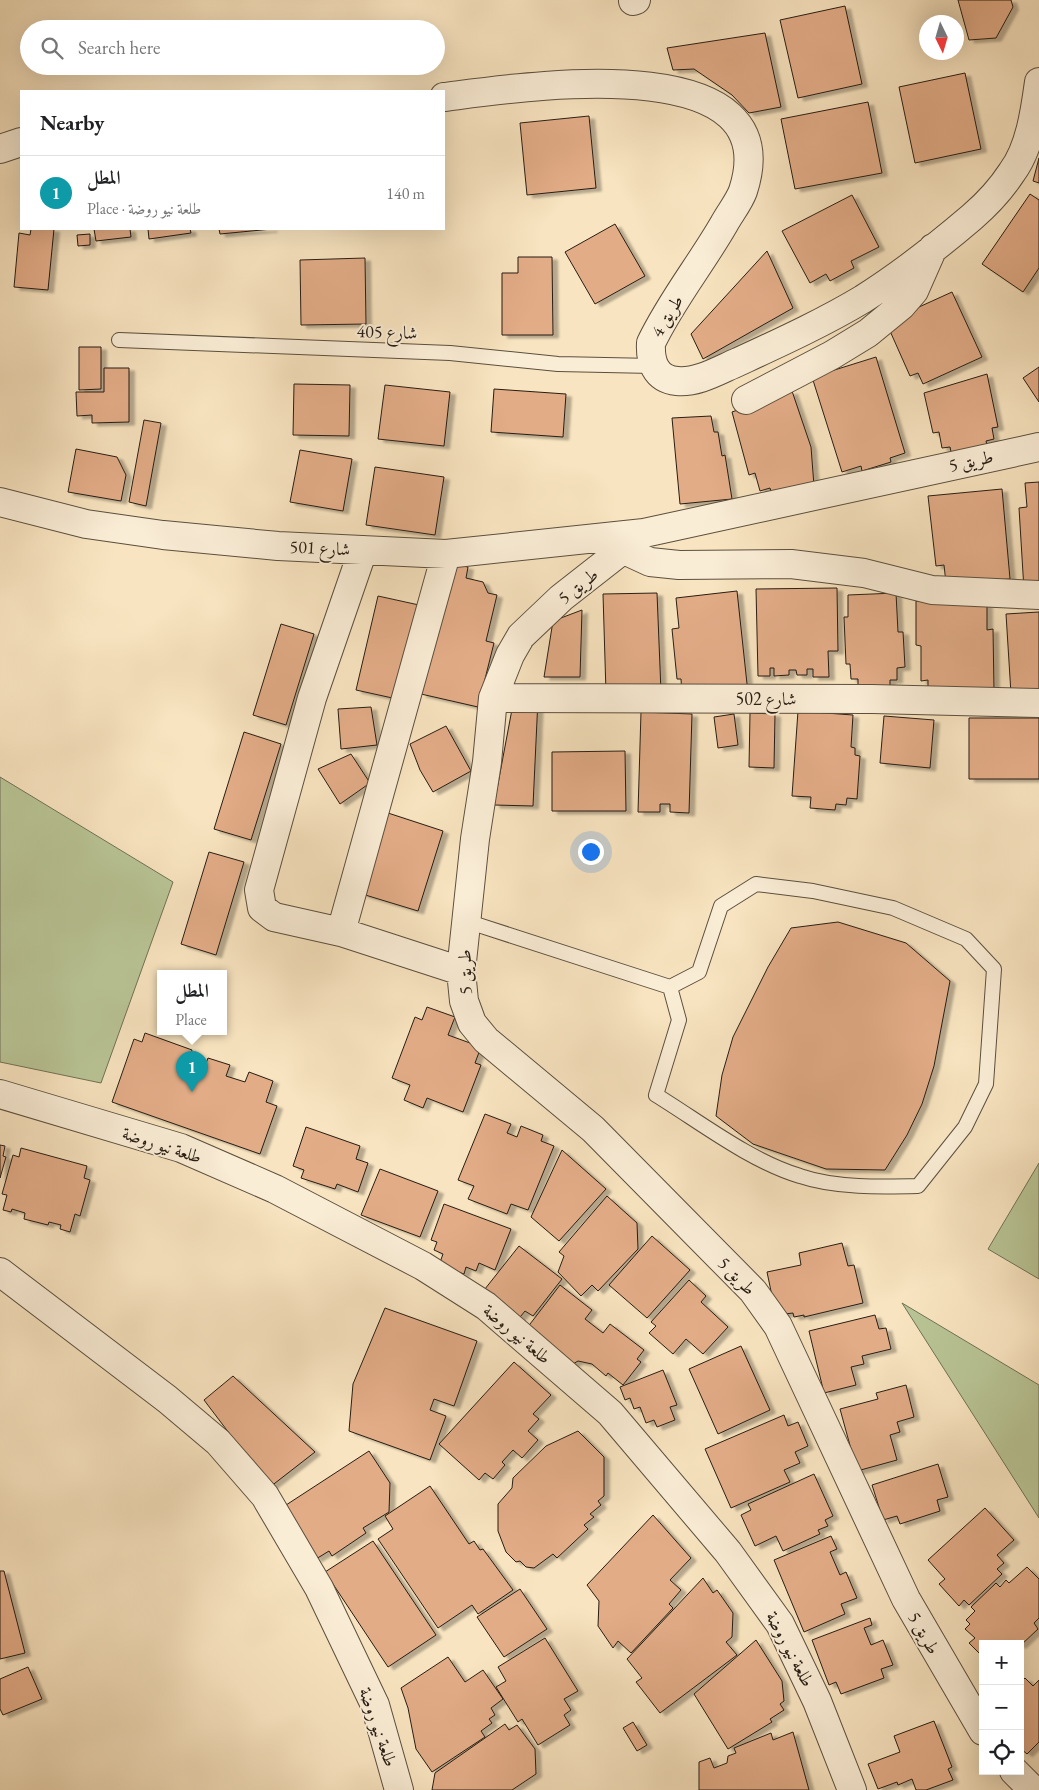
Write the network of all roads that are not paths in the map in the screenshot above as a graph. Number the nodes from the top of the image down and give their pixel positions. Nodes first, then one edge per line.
1 (1039, 82) edge
2 (445, 98) edge
3 (20, 142) edge
4 (0, 149) edge
5 (933, 248) junction
6 (119, 340) dead end
7 (653, 366) junction
8 (746, 400) dead end
9 (1039, 447) edge
10 (0, 502) edge
11 (634, 542) junction
12 (364, 550) junction
13 (446, 554) junction
14 (1039, 595) edge
15 (493, 698) junction
16 (1039, 703) edge
17 (466, 921) junction
18 (341, 932) junction
19 (461, 971) junction
20 (670, 987) junction
21 (0, 1094) edge
22 (0, 1272) edge
23 (982, 1730) edge
24 (1018, 1775) edge
25 (399, 1790) edge
26 (852, 1790) edge
27 (1033, 1790) edge

1 - 5 street
2 - 7 street, طريق 4
3 - 4 street
5 - 7 street
5 - 8 street
6 - 7 lane, شارع 405
9 - 11 street, طريق 5
10 - 12 street, شارع 501
11 - 13 street, شارع 501
11 - 14 street
11 - 15 street, طريق 5
12 - 13 street, شارع 501
12 - 18 street
13 - 18 street
15 - 16 street, شارع 502
15 - 17 street, طريق 5
17 - 19 street, طريق 5
17 - 20 lane
18 - 19 street
19 - 23 street, طريق 5
20 - 20 lane
21 - 26 street, طلعة نيو روضة
22 - 25 street, طلعة نيو روضة
24 - 27 street

